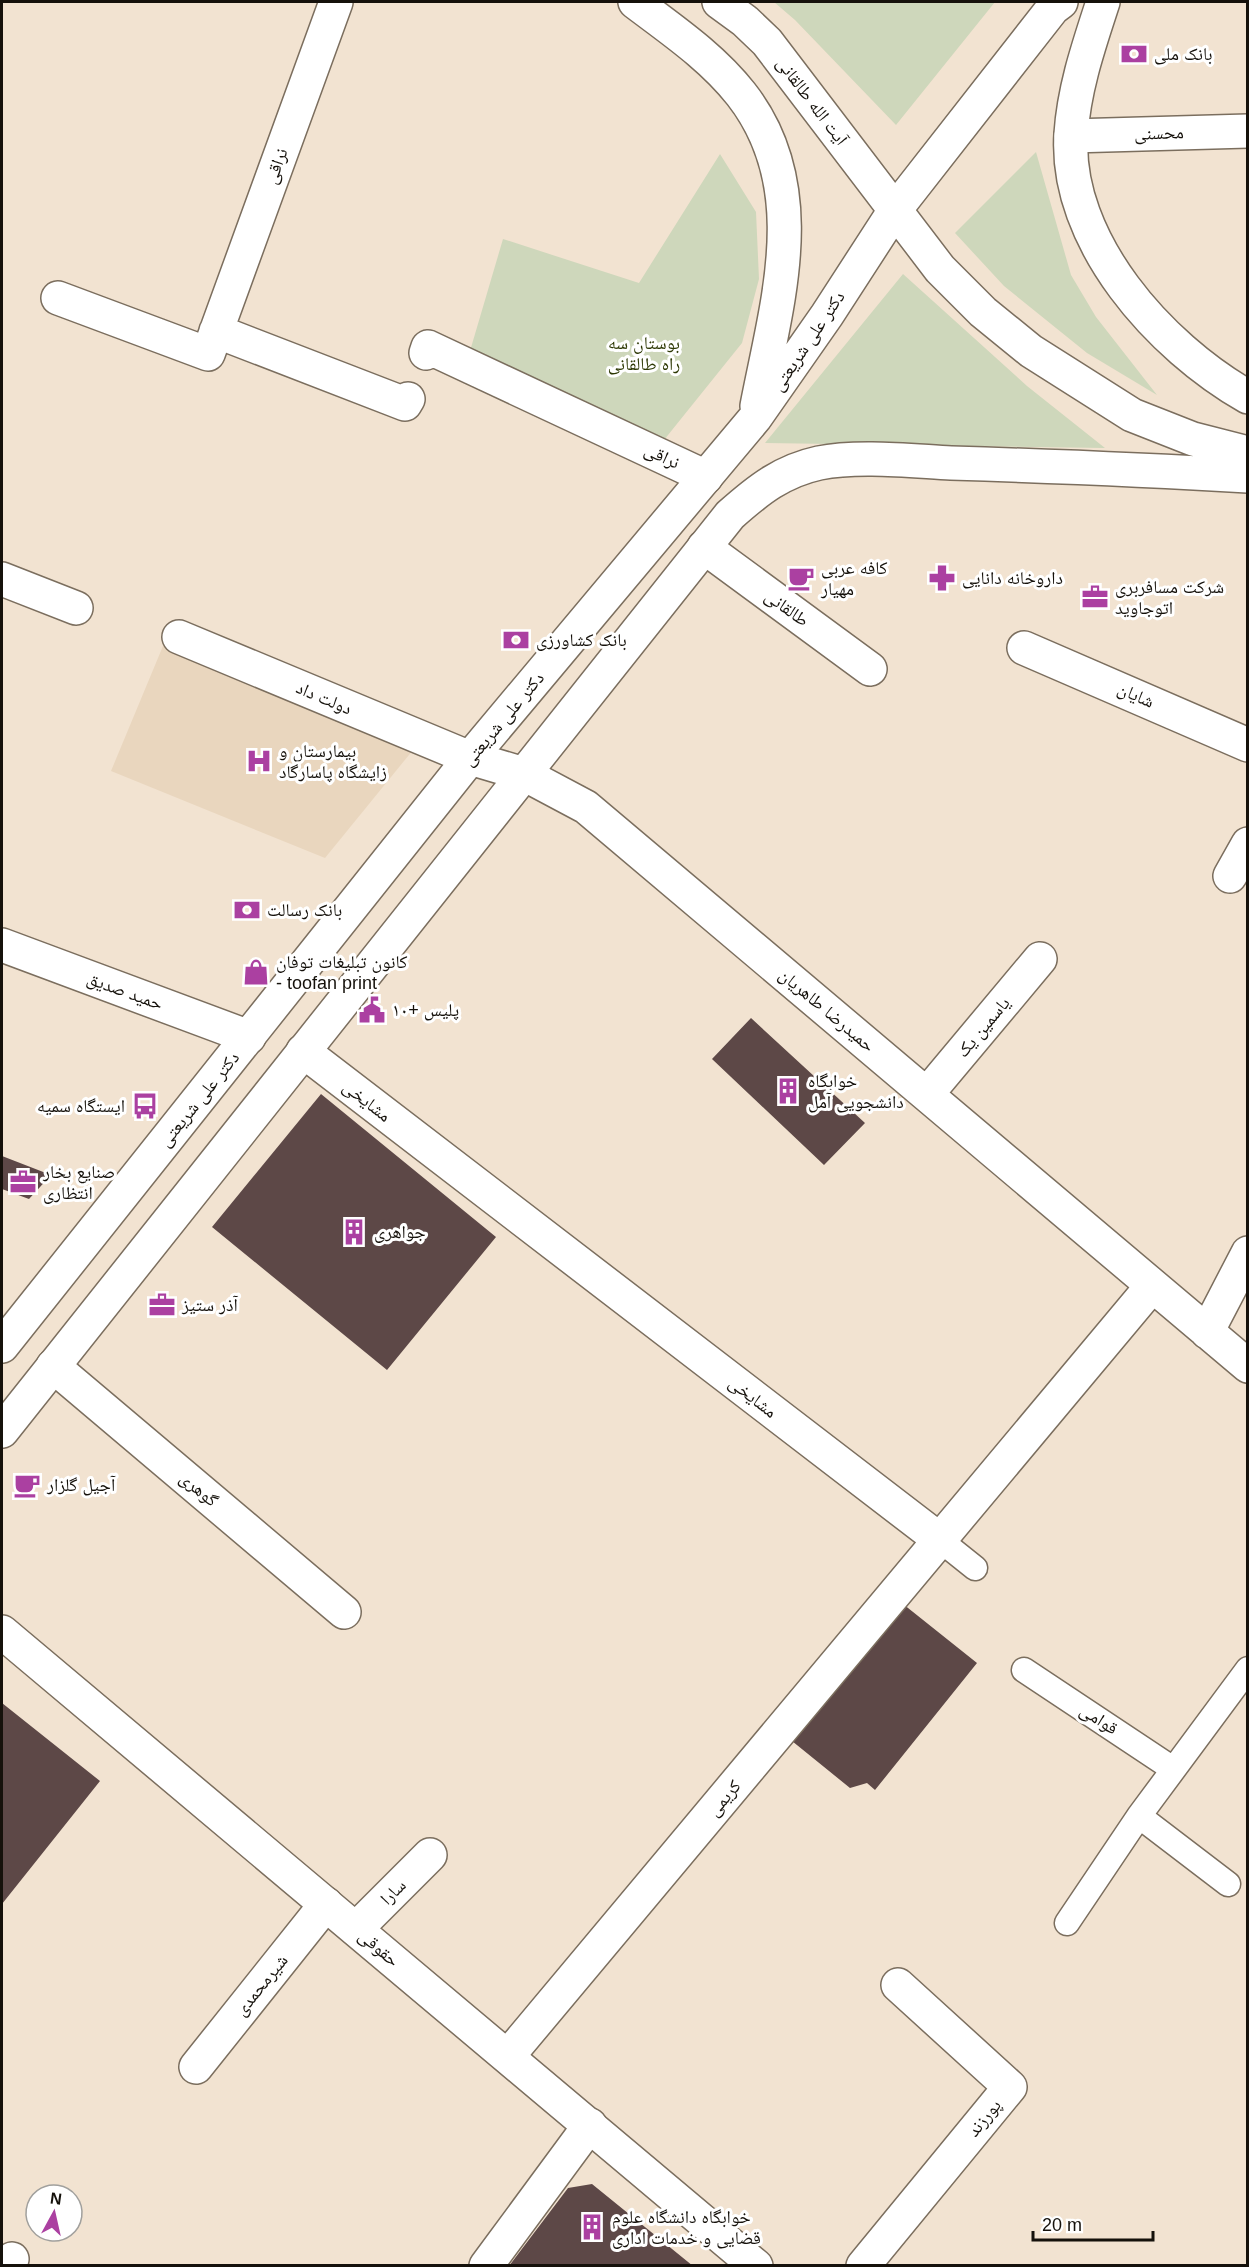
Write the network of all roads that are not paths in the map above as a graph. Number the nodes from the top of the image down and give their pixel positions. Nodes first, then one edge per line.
1 (336, 2) edge
2 (635, 2) edge
3 (719, 2) edge
4 (1061, 2) edge
5 (1102, 2) edge
6 (1248, 131) edge
7 (1071, 136) junction
8 (895, 210) junction
9 (58, 298) dead end
10 (216, 331) junction
11 (426, 352) dead end
12 (1248, 397) edge
13 (408, 399) dead end
14 (755, 418) junction
15 (1248, 453) edge
16 (1248, 476) edge
17 (706, 477) junction
18 (704, 547) junction
19 (2, 579) edge
20 (76, 608) dead end
21 (179, 637) dead end
22 (1024, 648) dead end
23 (870, 669) dead end
24 (1248, 745) edge
25 (470, 758) junction
26 (524, 774) junction
27 (1248, 844) edge
28 (1230, 876) dead end
29 (2, 945) edge
30 (1040, 959) dead end
31 (249, 1037) junction
32 (303, 1051) junction
33 (927, 1094) junction
34 (1248, 1253) edge
35 (1152, 1286) junction
36 (1207, 1332) junction
37 (2, 1346) edge
38 (53, 1366) junction
39 (1248, 1366) edge
40 (2, 1431) edge
41 (940, 1540) junction
42 (975, 1568) dead end
43 (344, 1612) dead end
44 (2, 1632) edge
45 (1024, 1670) dead end
46 (1248, 1670) edge
47 (1173, 1768) junction
48 (1139, 1816) junction
49 (430, 1855) dead end
50 (1228, 1884) dead end
51 (326, 1904) junction
52 (1067, 1923) dead end
53 (356, 1929) junction
54 (897, 1985) dead end
55 (508, 2056) junction
56 (196, 2067) dead end
57 (590, 2125) junction
58 (486, 2265) edge
59 (756, 2265) edge
60 (863, 2265) edge

1 - 10 street, نراقی
2 - 14 street
3 - 8 street, آیت الله طالقانی
4 - 8 street, دکتر علی شریعتی
5 - 7 street
6 - 7 street, محسنی
7 - 12 street
8 - 14 street, دکتر علی شریعتی
8 - 15 street, آیت الله طالقانی
9 - 10 street, نراقی
10 - 13 street
11 - 17 street, نراقی
14 - 17 street, دکتر علی شریعتی
16 - 18 street
17 - 25 street, دکتر علی شریعتی
18 - 23 street, طالقانی
18 - 26 street
19 - 20 street
21 - 25 street, دولت داد
22 - 24 street, شایان
25 - 26 street, حمیدرضا طاهریان
25 - 31 street, دکتر علی شریعتی
26 - 32 street
26 - 33 street, حمیدرضا طاهریان
27 - 28 street
29 - 31 street, حمید صدیق
30 - 33 street, یاسمین یک
31 - 37 street, دکتر علی شریعتی
32 - 38 street
32 - 41 street, مشایخی
33 - 35 street, حمیدرضا طاهریان
34 - 36 street
35 - 36 street, حمیدرضا طاهریان
35 - 41 street
36 - 39 street, حمیدرضا طاهریان
38 - 40 street
38 - 43 street, گوهری
41 - 42 lane
41 - 55 street, کریمی
44 - 51 street, حقوقی
45 - 47 lane, قوامی
46 - 47 lane
47 - 48 lane
48 - 50 lane
48 - 52 lane
49 - 53 street, سارا
51 - 53 street, حقوقی
51 - 56 street, شیرمحمدی
53 - 55 street, حقوقی
54 - 60 street, پورزند
55 - 57 street, حقوقی
57 - 58 street
57 - 59 street, حقوقی

